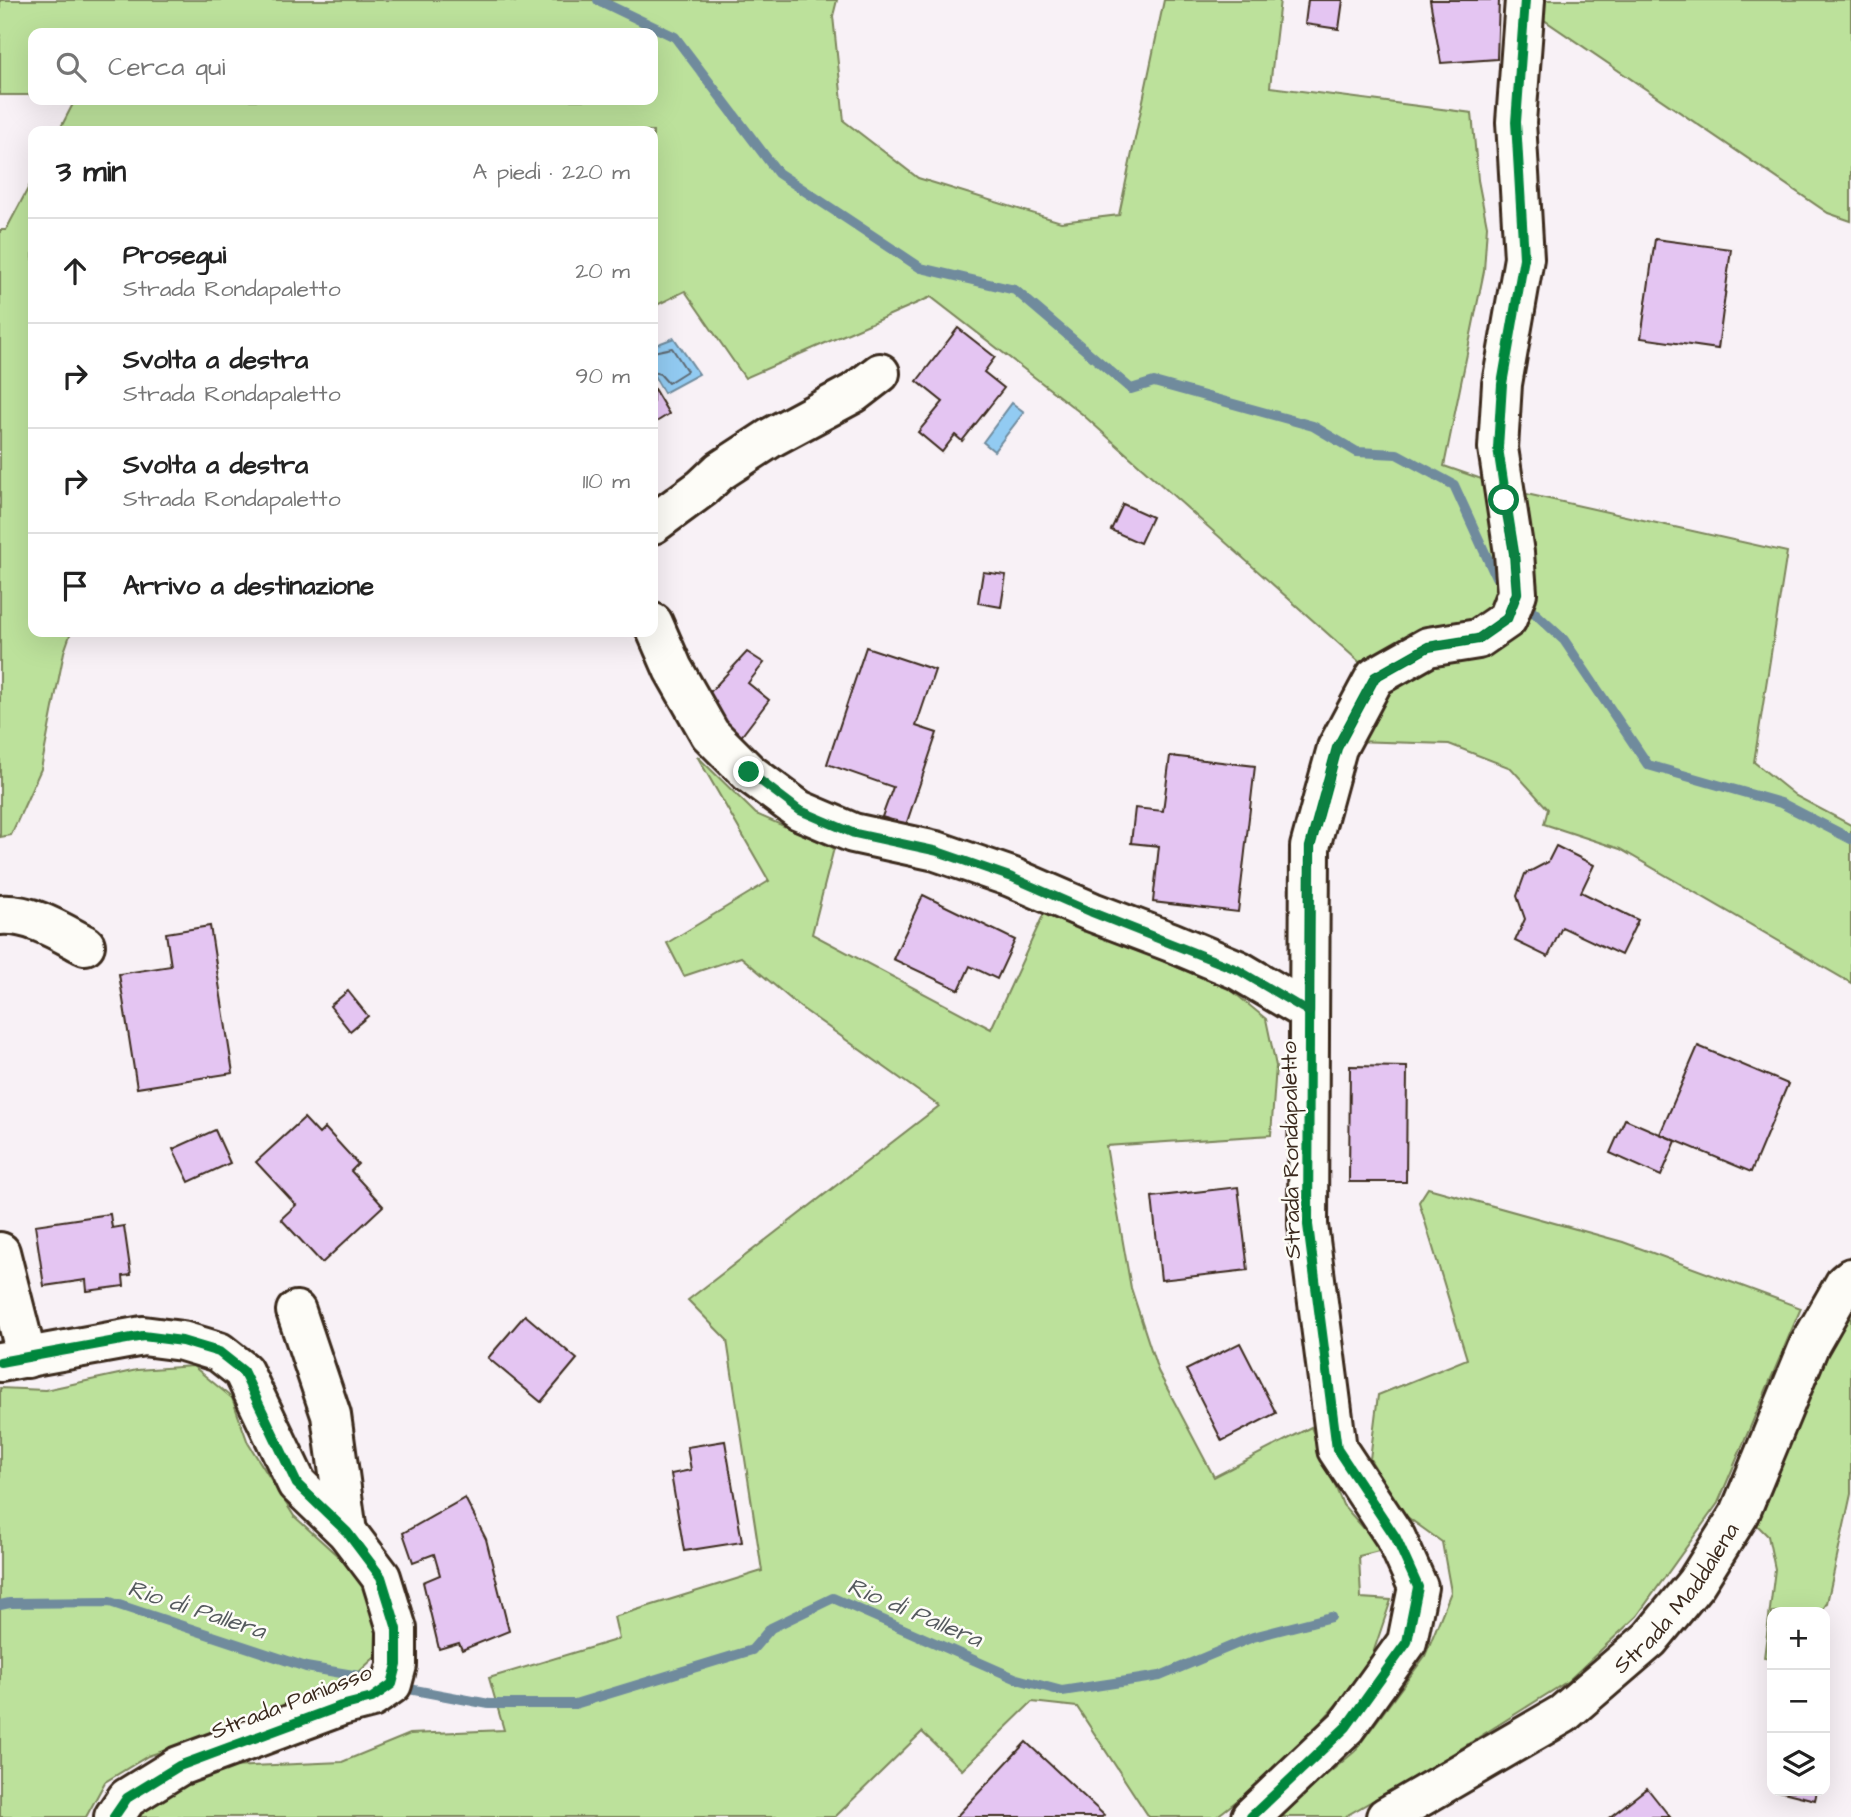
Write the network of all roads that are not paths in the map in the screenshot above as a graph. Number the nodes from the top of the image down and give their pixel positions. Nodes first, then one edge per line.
1 (1525, 0) edge
2 (880, 373) dead end
3 (658, 520) edge
4 (658, 634) edge
5 (0, 915) edge
6 (85, 945) dead end
7 (1309, 1012) junction
8 (0, 1252) edge
9 (1851, 1278) edge
10 (296, 1311) dead end
11 (14, 1360) edge
12 (347, 1532) junction
13 (114, 1817) edge
14 (1251, 1817) edge
15 (1386, 1817) edge

1 - 7 street, Strada Rondapaletto
2 - 3 street
4 - 7 street, Strada Rondapaletto
5 - 6 street
7 - 14 street, Strada Rondapaletto
8 - 11 street
9 - 15 street, Strada Maddalena
10 - 12 street, Strada Paniasso
11 - 12 street, Strada Paniasso
12 - 13 street, Strada Paniasso

